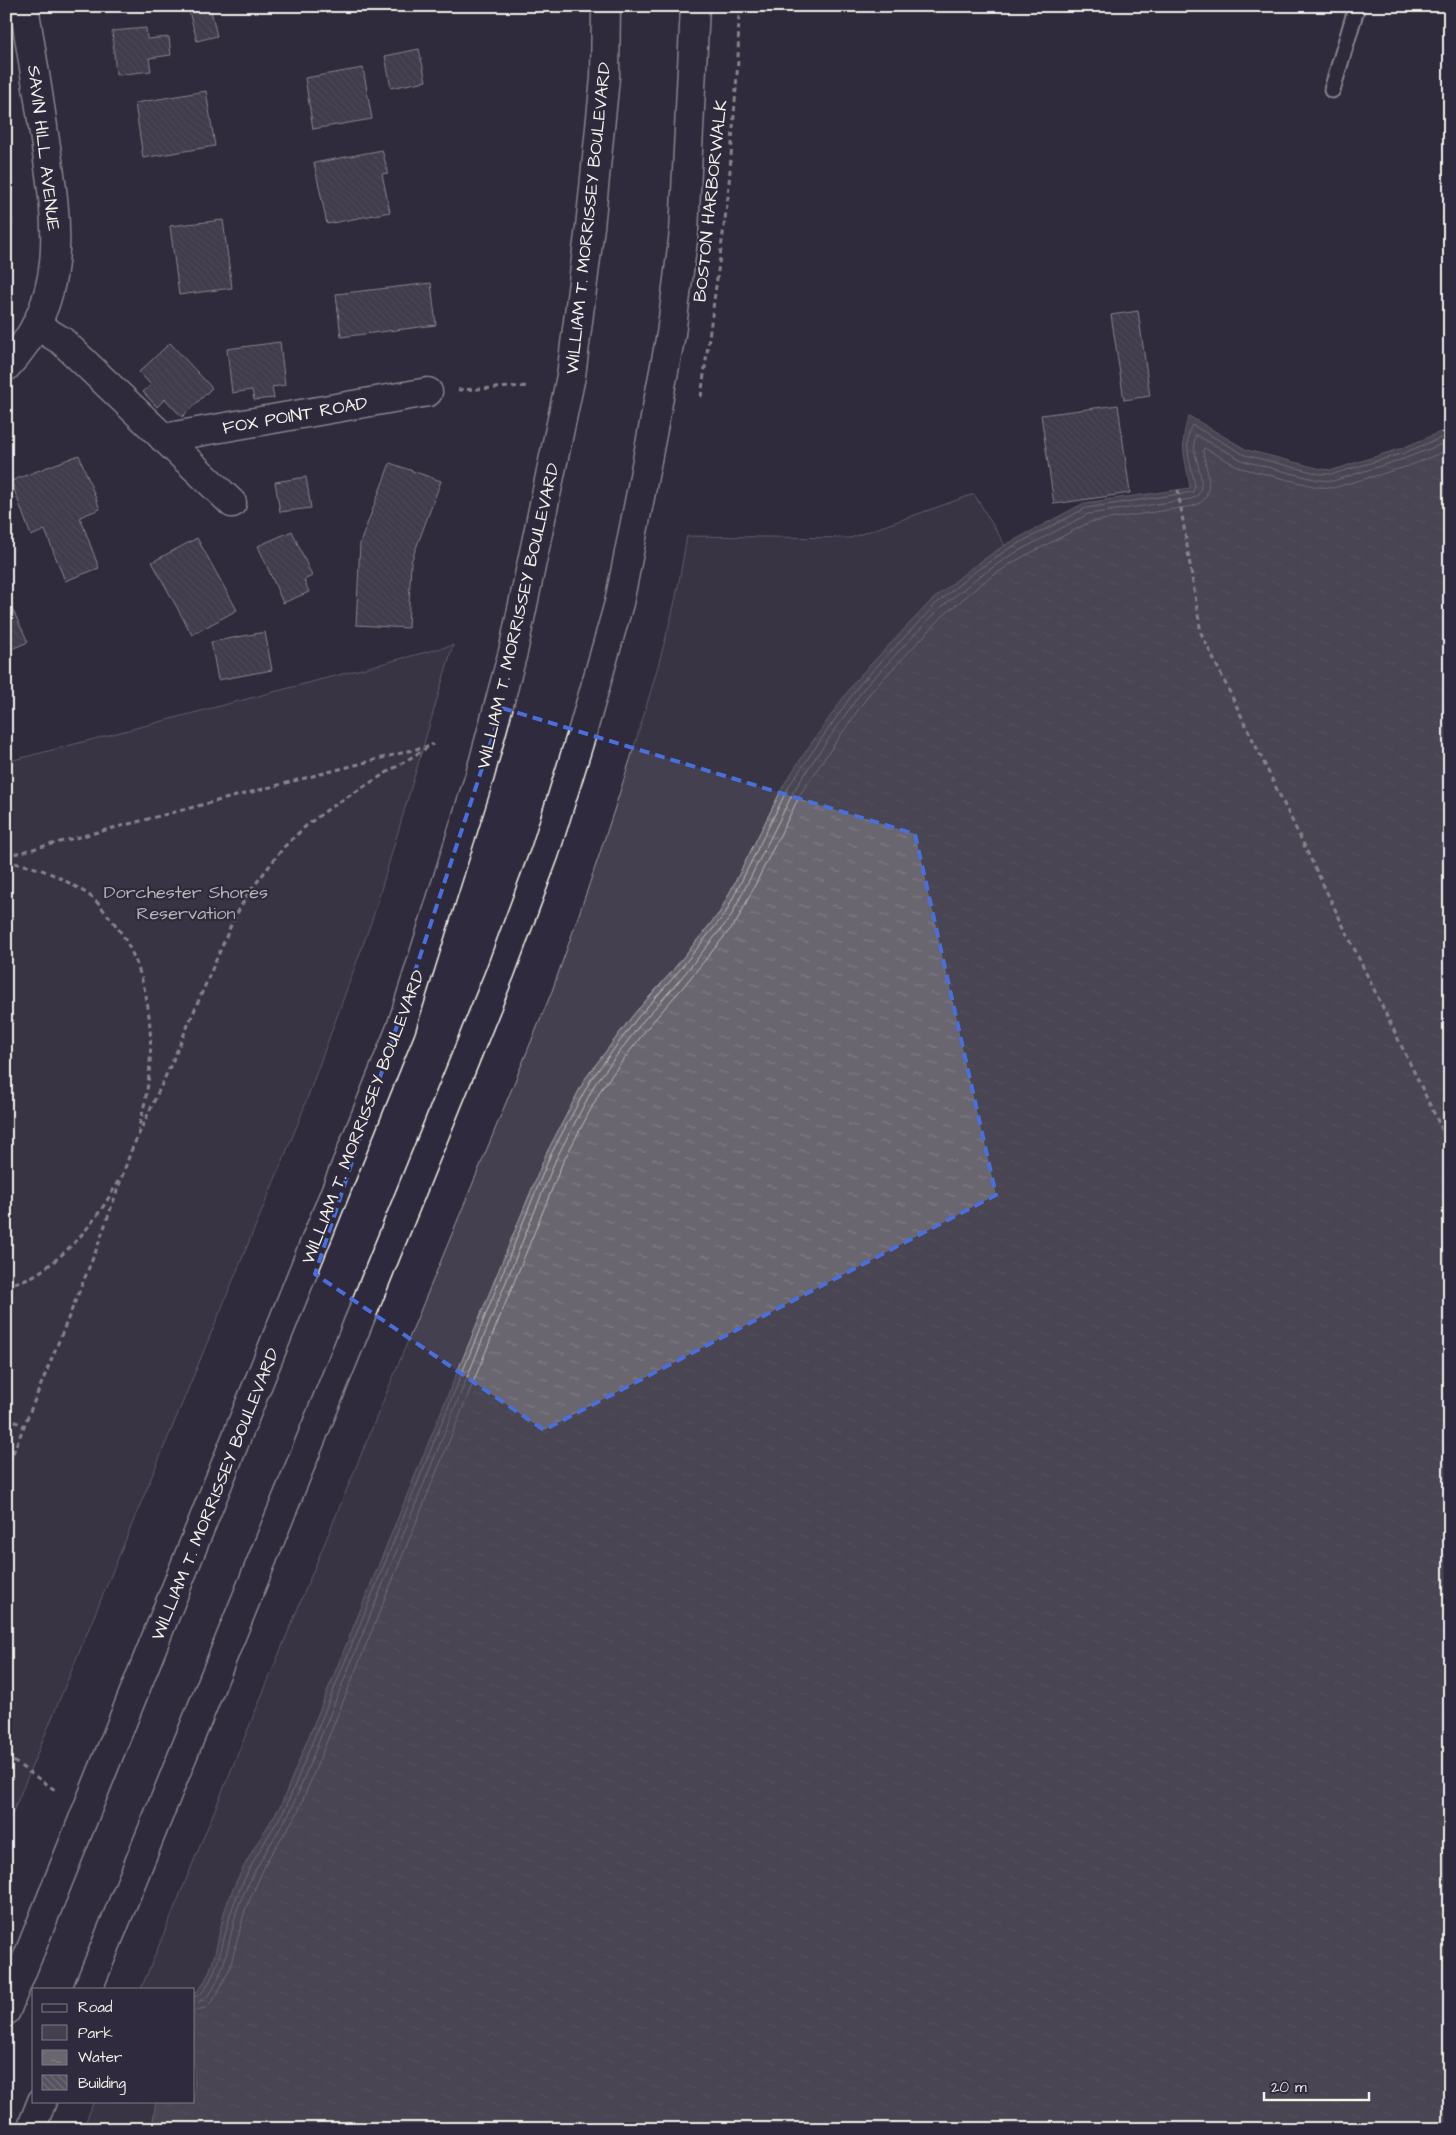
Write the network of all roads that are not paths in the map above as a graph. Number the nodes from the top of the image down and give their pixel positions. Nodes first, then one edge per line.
1 (24, 6) edge
2 (606, 6) edge
3 (695, 6) edge
4 (1357, 6) edge
5 (1332, 90) dead end
6 (36, 325) junction
7 (6, 367) edge
8 (428, 392) road end
9 (163, 438) junction
10 (232, 503) dead end
11 (88, 1988) edge
12 (6, 2011) edge
13 (42, 2102) edge
14 (31, 2129) edge

1 - 6 main road, SAVIN HILL AVENUE
2 - 12 main road, WILLIAM T. MORRISSEY BOULEVARD
3 - 11 main road
4 - 5 lane
6 - 7 main road, SAVIN HILL AVENUE
6 - 9 main road
8 - 9 main road, FOX POINT ROAD
9 - 10 main road
13 - 14 main road

